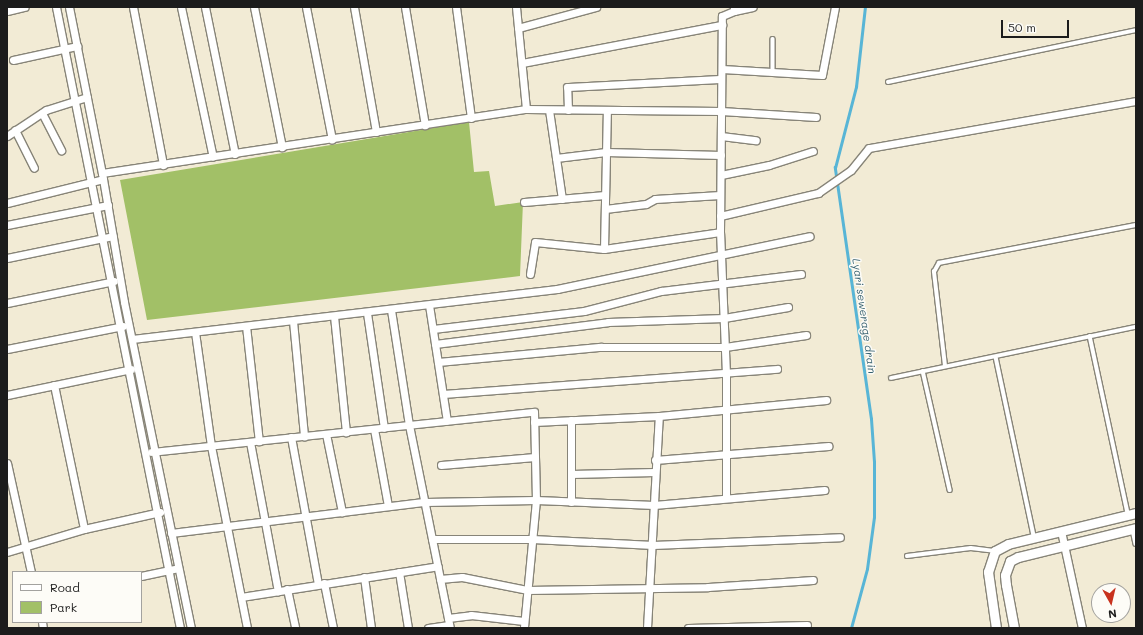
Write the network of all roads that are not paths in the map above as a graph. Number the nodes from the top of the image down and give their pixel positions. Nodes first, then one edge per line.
1 (25, 7) edge
2 (56, 7) edge
3 (69, 7) edge
4 (133, 7) edge
5 (181, 7) edge
6 (205, 7) edge
7 (254, 7) edge
8 (306, 7) edge
9 (354, 7) edge
10 (405, 7) edge
11 (456, 7) edge
12 (516, 7) edge
13 (596, 7) edge
14 (753, 7) edge
15 (835, 7) edge
16 (734, 9) edge
17 (7, 11) edge
18 (722, 25) junction
19 (518, 28) junction
20 (1136, 30) edge
21 (773, 39) dead end
22 (77, 46) junction
23 (65, 49) junction
24 (13, 60) dead end
25 (522, 63) junction
26 (722, 69) junction
27 (773, 73) junction
28 (721, 79) junction
29 (888, 82) dead end
30 (87, 98) junction
31 (76, 100) junction
32 (1136, 101) edge
33 (526, 109) junction
34 (549, 110) junction
35 (568, 110) junction
36 (607, 111) junction
37 (721, 111) junction
38 (42, 113) junction
39 (816, 117) dead end
40 (472, 118) junction
41 (425, 125) junction
42 (15, 130) junction
43 (376, 132) junction
44 (7, 136) edge
45 (721, 136) junction
46 (332, 139) junction
47 (756, 140) dead end
48 (282, 147) junction
49 (60, 150) dead end
50 (813, 151) dead end
51 (606, 152) junction
52 (235, 154) junction
53 (721, 155) junction
54 (213, 157) junction
55 (556, 158) junction
56 (163, 165) junction
57 (34, 168) dead end
58 (721, 175) junction
59 (103, 176) junction
60 (91, 182) junction
61 (605, 195) junction
62 (720, 195) junction
63 (562, 199) junction
64 (7, 202) edge
65 (524, 202) dead end
66 (108, 205) junction
67 (96, 207) junction
68 (605, 209) junction
69 (720, 216) junction
70 (7, 225) edge
71 (1136, 225) edge
72 (720, 232) junction
73 (113, 236) junction
74 (810, 236) dead end
75 (101, 239) junction
76 (604, 249) junction
77 (722, 255) junction
78 (7, 258) edge
79 (530, 274) dead end
80 (801, 274) dead end
81 (120, 279) junction
82 (111, 281) junction
83 (723, 284) junction
84 (7, 303) edge
85 (429, 305) junction
86 (788, 307) dead end
87 (391, 310) junction
88 (367, 313) junction
89 (334, 316) junction
90 (724, 318) junction
91 (293, 321) junction
92 (129, 325) junction
93 (246, 326) junction
94 (119, 327) junction
95 (1136, 327) edge
96 (433, 329) junction
97 (195, 332) junction
98 (806, 335) dead end
99 (1090, 336) junction
100 (132, 339) junction
101 (435, 344) junction
102 (725, 347) junction
103 (7, 349) edge
104 (996, 357) junction
105 (438, 362) junction
106 (945, 366) junction
107 (138, 368) junction
108 (777, 369) dead end
109 (128, 370) junction
110 (924, 371) junction
111 (726, 374) junction
112 (891, 378) dead end
113 (54, 385) junction
114 (443, 394) junction
115 (7, 395) edge
116 (826, 400) dead end
117 (727, 409) junction
118 (659, 416) junction
119 (571, 420) junction
120 (447, 421) junction
121 (534, 422) junction
122 (409, 425) junction
123 (384, 428) junction
124 (374, 429) junction
125 (346, 432) junction
126 (326, 434) junction
127 (304, 436) junction
128 (291, 438) junction
129 (259, 441) junction
130 (250, 442) junction
131 (211, 446) junction
132 (828, 446) dead end
133 (154, 452) junction
134 (144, 453) junction
135 (726, 454) junction
136 (535, 458) junction
137 (655, 460) junction
138 (7, 463) edge
139 (441, 465) dead end
140 (655, 472) junction
141 (571, 474) junction
142 (9, 482) edge
143 (824, 490) dead end
144 (950, 490) dead end
145 (726, 498) junction
146 (536, 500) junction
147 (425, 502) junction
148 (572, 502) junction
149 (654, 505) junction
150 (388, 506) junction
151 (166, 510) junction
152 (342, 512) junction
153 (156, 513) junction
154 (1132, 513) edge
155 (306, 516) junction
156 (265, 521) junction
157 (227, 526) junction
158 (84, 529) junction
159 (1134, 529) edge
160 (1062, 531) junction
161 (171, 533) junction
162 (840, 537) dead end
163 (1034, 537) junction
164 (432, 539) junction
165 (532, 539) junction
166 (1136, 544) edge
167 (653, 545) junction
168 (1066, 545) junction
169 (26, 548) junction
170 (995, 551) junction
171 (7, 552) edge
172 (907, 556) dead end
173 (438, 566) junction
174 (178, 568) junction
175 (167, 570) junction
176 (31, 571) edge
177 (399, 572) junction
178 (142, 576) edge
179 (364, 577) junction
180 (440, 579) junction
181 (813, 580) dead end
182 (321, 584) junction
183 (288, 589) junction
184 (650, 589) junction
185 (527, 590) junction
186 (278, 591) junction
187 (241, 597) junction
188 (449, 624) edge
189 (524, 625) edge
190 (807, 625) dead end
191 (180, 628) edge
192 (191, 628) edge
193 (246, 628) edge
194 (295, 628) edge
195 (332, 628) edge
196 (371, 628) edge
197 (408, 628) edge
198 (428, 628) edge
199 (647, 628) edge
200 (688, 628) edge
201 (996, 628) edge
202 (1014, 628) edge
203 (1082, 628) edge

1 - 17 street
2 - 23 street
3 - 22 street
4 - 56 street
5 - 54 street
6 - 52 street
7 - 48 street
8 - 46 street
9 - 43 street
10 - 41 street
11 - 40 street
12 - 19 street
13 - 19 street
14 - 16 street
15 - 27 street
16 - 18 street
18 - 25 street
18 - 26 street
19 - 25 street
20 - 29 lane
21 - 27 lane
22 - 23 street
22 - 30 street
23 - 24 street
23 - 31 street
25 - 33 street
26 - 27 street
26 - 28 street
28 - 35 street
28 - 37 street
30 - 31 street
30 - 59 street
31 - 38 street
31 - 60 street
32 - 69 street
33 - 34 street
33 - 40 street
34 - 35 street
34 - 55 street
35 - 36 street
36 - 37 street
36 - 51 street
37 - 39 street
37 - 45 street
38 - 42 street
38 - 49 street
40 - 41 street
41 - 43 street
42 - 44 street
42 - 57 street
43 - 46 street
45 - 47 street
45 - 53 street
46 - 48 street
48 - 52 street
50 - 58 street
51 - 53 street
51 - 55 street
51 - 61 street
52 - 54 street
53 - 58 street
54 - 56 street
55 - 63 street
56 - 59 street
58 - 62 street
59 - 60 street
59 - 66 street
60 - 64 street
60 - 67 street
61 - 63 street
61 - 68 street
62 - 68 street
62 - 69 street
63 - 65 street
66 - 67 street
66 - 73 street
67 - 70 street
67 - 75 street
68 - 76 street
69 - 72 street
71 - 106 lane
72 - 76 street
72 - 77 street
73 - 75 street
73 - 81 street
74 - 77 street
75 - 78 street
75 - 82 street
76 - 79 street
77 - 83 street
77 - 85 street
80 - 83 street
81 - 82 street
81 - 92 street
82 - 84 street
82 - 94 street
83 - 90 street
83 - 96 street
85 - 87 street
85 - 96 street
86 - 90 street
87 - 88 street
87 - 122 street
88 - 89 street
88 - 123 street
89 - 91 street
89 - 125 street
90 - 101 street
90 - 102 street
91 - 93 street
91 - 127 street
92 - 94 street
92 - 100 street
93 - 97 street
93 - 129 street
94 - 103 street
94 - 109 street
95 - 99 lane
96 - 101 street
97 - 100 street
97 - 131 street
98 - 102 street
99 - 104 lane
99 - 154 lane
100 - 107 street
101 - 105 street
102 - 105 street
102 - 111 street
104 - 106 lane
104 - 163 lane
105 - 114 street
106 - 110 lane
107 - 109 street
107 - 133 street
108 - 111 street
109 - 113 street
109 - 134 street
110 - 112 lane
110 - 144 lane
111 - 114 street
111 - 117 street
113 - 115 street
113 - 158 street
114 - 120 street
116 - 117 street
117 - 118 street
117 - 135 street
118 - 119 street
118 - 137 street
119 - 121 street
119 - 141 street
120 - 121 street
120 - 122 street
121 - 136 street
122 - 123 street
122 - 147 street
123 - 124 street
124 - 125 street
124 - 150 street
125 - 126 street
126 - 127 street
126 - 152 street
127 - 128 street
128 - 129 street
128 - 155 street
129 - 130 street
130 - 131 street
130 - 156 street
131 - 133 street
131 - 157 street
132 - 135 street
133 - 134 street
133 - 151 street
134 - 153 street
135 - 137 street
135 - 145 street
136 - 139 street
136 - 146 street
137 - 140 street
138 - 142 street
140 - 141 street
140 - 149 street
141 - 148 street
142 - 169 street
143 - 145 street
145 - 149 street
146 - 147 street
146 - 148 street
146 - 165 street
147 - 150 street
147 - 164 street
148 - 149 street
149 - 167 street
150 - 152 street
151 - 153 street
151 - 161 street
152 - 155 street
153 - 158 street
153 - 175 street
154 - 160 street
155 - 156 street
155 - 182 street
156 - 157 street
156 - 186 street
157 - 161 street
157 - 187 street
158 - 169 street
159 - 166 lane
159 - 168 street
160 - 163 street
160 - 168 street
161 - 174 street
162 - 167 street
163 - 170 street
164 - 165 street
164 - 173 street
165 - 167 street
165 - 185 street
167 - 184 street
168 - 202 street
168 - 203 street
169 - 171 street
169 - 176 street
170 - 172 lane
170 - 201 street
173 - 177 street
173 - 180 street
174 - 175 street
174 - 192 street
175 - 178 street
175 - 191 street
177 - 179 street
177 - 197 street
179 - 182 street
179 - 196 street
180 - 185 street
180 - 188 street
181 - 184 street
182 - 183 street
182 - 195 street
183 - 186 street
183 - 194 street
184 - 185 street
184 - 199 street
185 - 189 street
186 - 187 street
187 - 193 street
188 - 189 street
188 - 198 street
190 - 200 street

